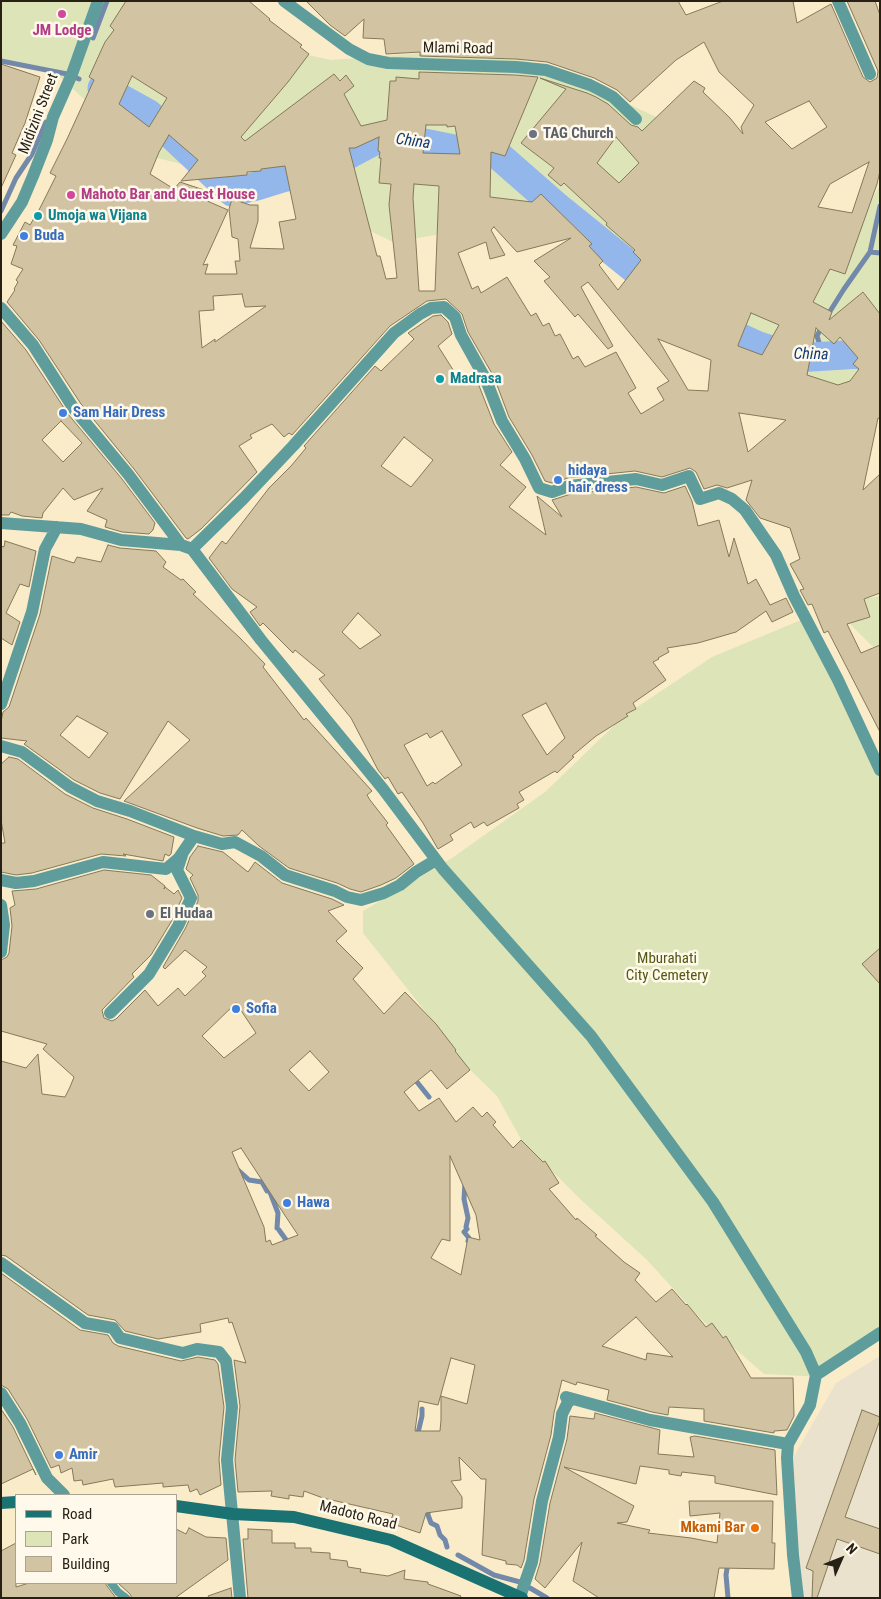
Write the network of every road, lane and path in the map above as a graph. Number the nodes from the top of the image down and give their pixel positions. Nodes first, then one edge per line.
1 (98, 1) edge
2 (284, 1) edge
3 (838, 1) edge
4 (870, 74) dead end
5 (636, 119) dead end
6 (1, 234) edge
7 (1, 308) edge
8 (1, 523) edge
9 (57, 527) junction
10 (186, 547) junction
11 (1, 704) edge
12 (1, 746) edge
13 (880, 770) edge
14 (194, 836) junction
15 (183, 850) junction
16 (436, 860) junction
17 (1, 880) edge
18 (1, 905) edge
19 (1, 952) edge
20 (110, 1013) dead end
21 (1, 1264) edge
22 (880, 1333) edge
23 (816, 1375) junction
24 (1, 1393) edge
25 (788, 1444) junction
26 (63, 1494) edge
27 (15, 1502) edge
28 (1, 1503) edge
29 (178, 1506) edge
30 (233, 1514) junction
31 (112, 1584) edge
32 (521, 1597) edge
33 (126, 1598) edge
34 (240, 1598) edge
35 (798, 1598) edge

1 - 6 street, Midizini Street
2 - 5 street, Mlami Road
3 - 4 street
7 - 10 street
8 - 9 street
9 - 10 street
9 - 11 street
10 - 13 street
10 - 16 street
12 - 14 street
14 - 15 street
14 - 16 street
15 - 17 street
15 - 20 street
16 - 23 street
18 - 19 street
21 - 30 street
22 - 23 street
23 - 25 street
24 - 26 street
25 - 32 street
25 - 35 street
27 - 28 main road
29 - 30 main road, Madoto Road
30 - 32 main road, Madoto Road
30 - 34 street
31 - 33 lane

